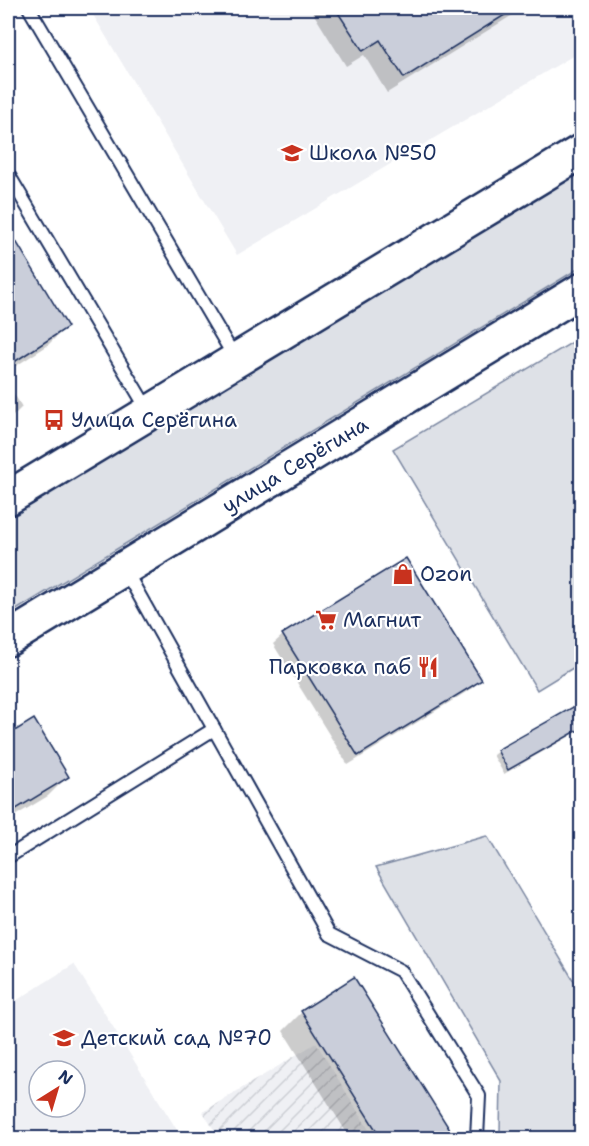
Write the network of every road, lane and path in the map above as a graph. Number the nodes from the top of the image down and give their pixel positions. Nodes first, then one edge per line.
1 (29, 8) edge
2 (582, 151) edge
3 (8, 174) edge
4 (582, 290) edge
5 (237, 361) junction
6 (149, 412) junction
7 (8, 498) edge
8 (125, 569) junction
9 (8, 639) edge
10 (214, 729) junction
11 (8, 857) edge
12 (477, 1138) edge

1 - 5 lane
2 - 5 main road
3 - 6 lane
4 - 8 main road, улица Серёгина
5 - 6 main road
6 - 7 main road
8 - 9 main road, улица Серёгина
8 - 10 lane
10 - 11 lane
10 - 12 lane

